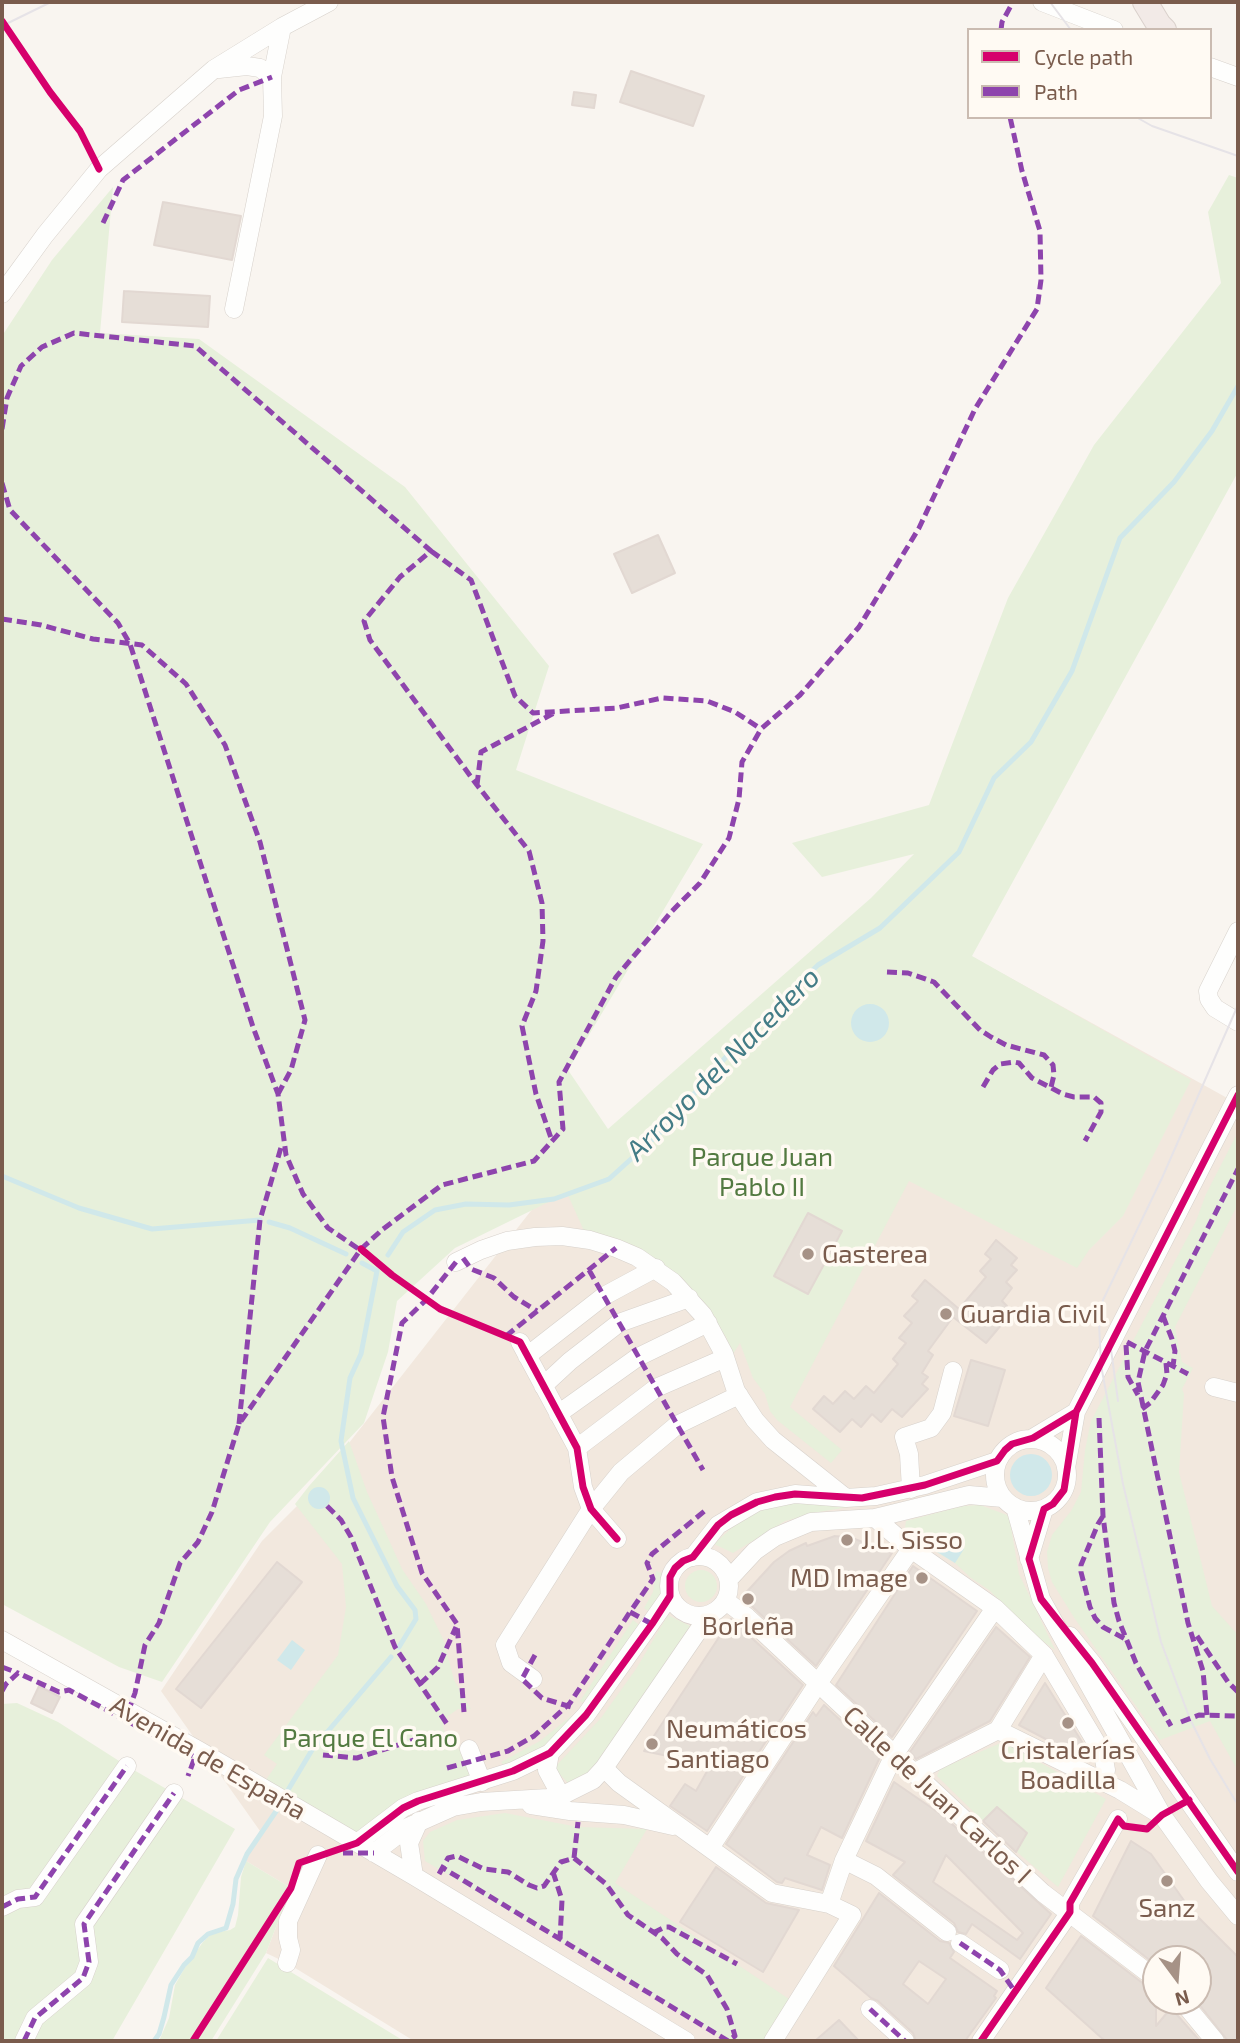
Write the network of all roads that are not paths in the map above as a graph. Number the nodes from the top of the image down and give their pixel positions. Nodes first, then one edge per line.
1 (329, 2) edge
2 (1042, 2) edge
3 (1145, 2) edge
4 (282, 27) junction
5 (1109, 28) edge
6 (1163, 28) edge
7 (1212, 68) edge
8 (215, 69) junction
9 (272, 77) junction
10 (1238, 77) edge
11 (2, 294) edge
12 (234, 309) dead end
13 (1238, 931) edge
14 (1238, 1022) edge
15 (1238, 1095) edge
16 (456, 1262) dead end
17 (656, 1268) junction
18 (689, 1297) junction
19 (708, 1323) junction
20 (725, 1358) junction
21 (953, 1371) dead end
22 (543, 1386) junction
23 (1214, 1387) dead end
24 (1238, 1393) edge
25 (739, 1395) junction
26 (1076, 1412) junction
27 (558, 1414) junction
28 (1033, 1438) junction
29 (577, 1448) junction
30 (796, 1457) junction
31 (998, 1461) junction
32 (1066, 1468) junction
33 (911, 1489) junction
34 (795, 1494) junction
35 (846, 1498) junction
36 (1009, 1502) junction
37 (1044, 1508) junction
38 (591, 1509) junction
39 (875, 1518) junction
40 (617, 1539) dead end
41 (911, 1549) junction
42 (693, 1557) junction
43 (1029, 1559) junction
44 (729, 1579) junction
45 (670, 1596) junction
46 (1041, 1599) junction
47 (726, 1601) junction
48 (995, 1608) junction
49 (709, 1615) junction
50 (2, 1640) edge
51 (1044, 1656) junction
52 (533, 1679) dead end
53 (818, 1684) junction
54 (998, 1730) junction
55 (1142, 1734) junction
56 (469, 1749) dead end
57 (550, 1753) junction
58 (894, 1755) junction
59 (127, 1766) dead end
60 (604, 1768) junction
61 (913, 1773) junction
62 (482, 1782) junction
63 (1103, 1782) junction
64 (1144, 1785) junction
65 (174, 1793) dead end
66 (1126, 1794) junction
67 (561, 1796) junction
68 (512, 1801) junction
69 (1162, 1815) junction
70 (1118, 1819) dead end
71 (419, 1821) junction
72 (686, 1830) junction
73 (357, 1843) junction
74 (710, 1848) junction
75 (374, 1853) junction
76 (318, 1855) dead end
77 (844, 1860) junction
78 (1238, 1872) edge
79 (414, 1876) junction
80 (829, 1904) junction
81 (2, 1907) edge
82 (1070, 1912) junction
83 (1238, 1916) edge
84 (287, 1963) dead end
85 (1142, 1968) edge
86 (1007, 1980) junction
87 (870, 2009) dead end
88 (1194, 2015) edge
89 (24, 2041) edge
90 (686, 2041) edge
91 (773, 2041) edge
92 (905, 2041) edge
93 (981, 2041) edge
94 (1215, 2041) edge

1 - 4 street
2 - 5 street
3 - 6 highway
4 - 8 street
4 - 9 street
7 - 10 street
8 - 9 street
8 - 11 street
9 - 12 street
13 - 14 street
15 - 26 street
16 - 17 street
17 - 18 street
17 - 22 street
18 - 19 street
18 - 22 street
19 - 20 street
19 - 27 street
20 - 25 street
20 - 29 street
21 - 33 street
22 - 27 street
23 - 24 street
25 - 30 street
25 - 38 street
26 - 28 street
26 - 32 street
27 - 29 street
28 - 31 street
28 - 32 street
29 - 38 street
30 - 34 street
30 - 35 street
31 - 33 street
31 - 36 street
32 - 37 street
33 - 35 street
34 - 35 street
34 - 42 street
36 - 37 street
36 - 39 street
36 - 43 street
37 - 43 street
38 - 40 street
38 - 52 street
39 - 41 street
39 - 44 street
41 - 48 street
41 - 53 street
42 - 44 street
42 - 45 street
43 - 46 street
44 - 47 street
45 - 49 street
45 - 57 street
46 - 55 street
46 - 64 street
47 - 49 street
47 - 53 street, Calle de Juan Carlos I
48 - 51 street
48 - 58 street
49 - 60 street
50 - 73 street, Avenida de España
51 - 54 street
51 - 63 street
53 - 58 street, Calle de Juan Carlos I
53 - 74 street
54 - 61 street
54 - 63 street
55 - 64 street
55 - 78 street
56 - 62 street
57 - 62 street
57 - 67 street
58 - 61 street, Calle de Juan Carlos I
58 - 77 street
59 - 81 street
60 - 67 street
60 - 72 street
61 - 82 street, Calle de Juan Carlos I
62 - 73 street
63 - 66 street
64 - 66 street
64 - 69 street
65 - 89 street
66 - 69 street
67 - 68 street
68 - 71 street
68 - 72 street
69 - 83 street
70 - 82 street
71 - 75 street
71 - 79 street
72 - 74 street
73 - 75 street, Avenida de España
74 - 80 street
75 - 79 street, Avenida de España
76 - 84 street
77 - 80 street
77 - 86 street
79 - 90 street, Avenida de España
80 - 91 street
82 - 85 street, Calle de Juan Carlos I
82 - 86 street
86 - 93 street
87 - 92 street
88 - 94 street

